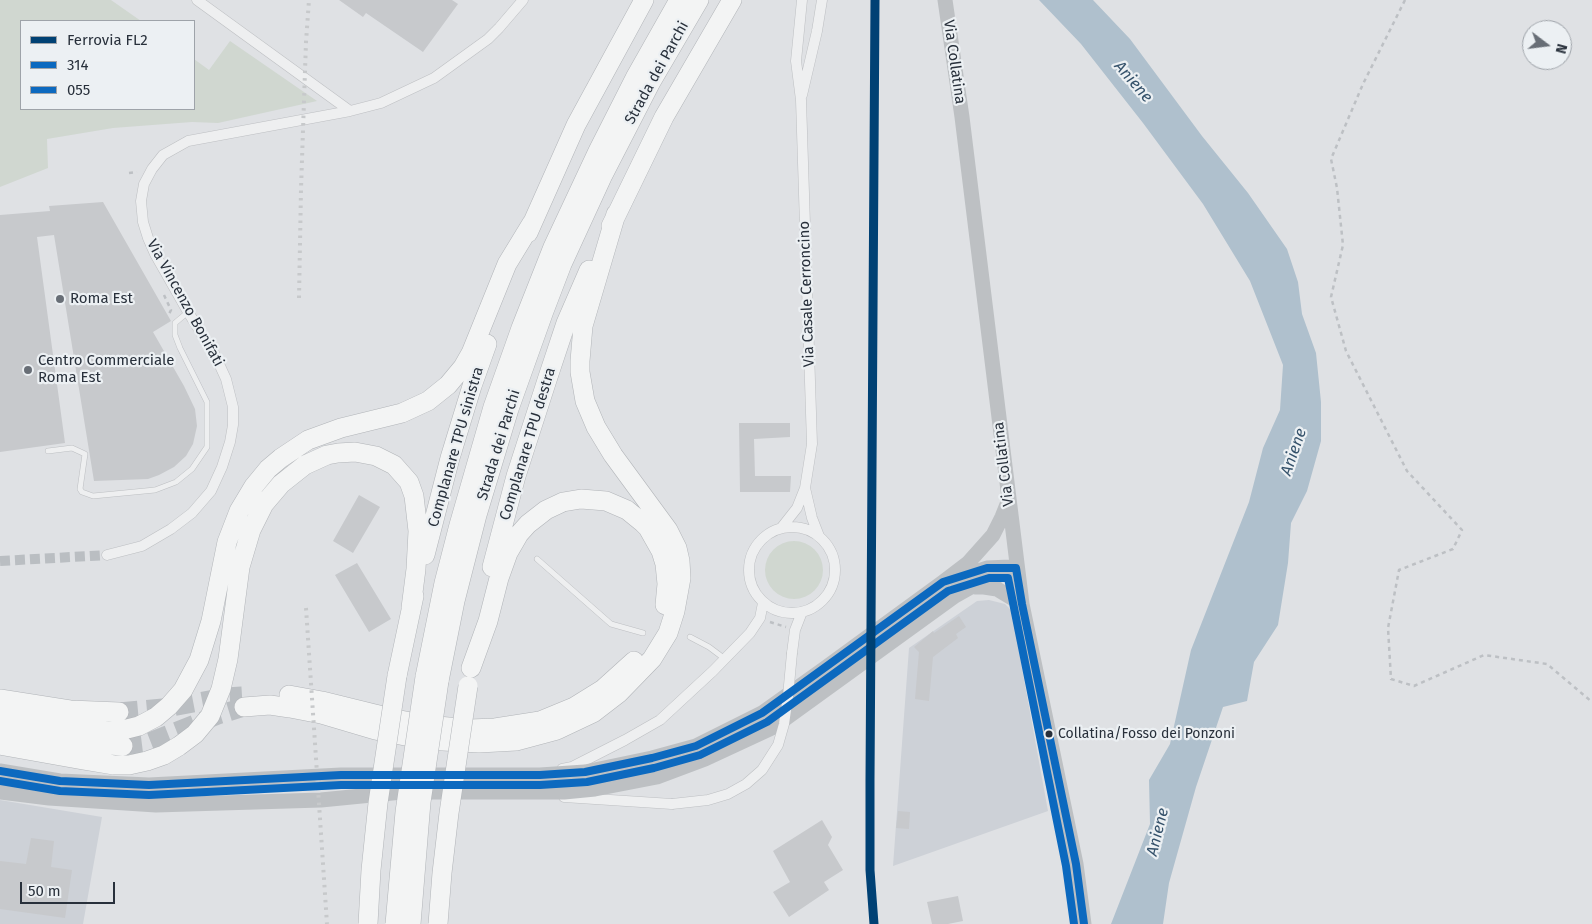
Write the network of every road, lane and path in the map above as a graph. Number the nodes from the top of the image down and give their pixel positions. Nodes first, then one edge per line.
1 (197, 0) edge
2 (523, 0) edge
3 (644, 0) edge
4 (679, 0) edge
5 (699, 0) edge
6 (732, 0) edge
7 (802, 0) edge
8 (822, 0) edge
9 (945, 0) edge
10 (1405, 0) edge
11 (643, 80) junction
12 (801, 100) junction
13 (350, 111) junction
14 (616, 214) junction
15 (532, 223) junction
16 (188, 312) junction
17 (48, 451) dead end
18 (805, 488) junction
19 (1008, 502) junction
20 (782, 527) junction
21 (819, 536) junction
22 (106, 555) tunnel mouth
23 (538, 559) dead end
24 (1016, 568) junction
25 (944, 582) junction
26 (971, 587) junction
27 (763, 602) junction
28 (1022, 604) junction
29 (411, 608) junction
30 (802, 612) junction
31 (766, 620) dead end
32 (789, 628) dead end
33 (643, 633) dead end
34 (690, 637) dead end
35 (725, 659) junction
36 (470, 677) junction
37 (432, 679) junction
38 (0, 698) edge
39 (1592, 702) edge
40 (0, 712) edge
41 (119, 712) tunnel mouth
42 (0, 727) edge
43 (0, 745) edge
44 (123, 746) tunnel mouth
45 (0, 771) edge
46 (540, 775) junction
47 (0, 792) edge
48 (495, 793) junction
49 (368, 924) edge
50 (396, 924) edge
51 (411, 924) edge
52 (438, 924) edge
53 (1084, 924) edge

1 - 13 street
2 - 13 street, Via Vincenzo Bonifati
3 - 15 highway, Complanare TPU sinistra
4 - 11 highway, Strada dei Parchi
5 - 11 highway, Strada dei Parchi
6 - 14 highway, Complanare TPU destra
7 - 12 street, Via Casale Cerroncino
8 - 12 street, Via Casale Cerroncino
9 - 19 street, Via Collatina
10 - 39 path
11 - 37 highway, Strada dei Parchi
12 - 18 street, Via Casale Cerroncino
13 - 16 street, Via Vincenzo Bonifati
14 - 36 highway, Complanare TPU destra
14 - 36 highway
15 - 29 highway, Complanare TPU sinistra
15 - 40 highway
16 - 17 lane
16 - 22 street, Via Vincenzo Bonifati
18 - 20 street, Via Casale Cerroncino
18 - 21 street, Via Casale Cerroncino
19 - 24 street, Via Collatina
19 - 25 street
20 - 21 street
20 - 27 street, Via Casale Cerroncino
21 - 30 street, Via Casale Cerroncino
23 - 33 lane
24 - 25 street
24 - 26 street
24 - 28 street, Via Collatina
25 - 46 street
26 - 28 street
26 - 48 street
27 - 30 street
27 - 35 street
28 - 53 street, Via Collatina
29 - 43 highway
29 - 49 highway, Complanare TPU sinistra, bridge
30 - 48 street, bridge
31 - 32 path
34 - 35 lane
35 - 46 street
36 - 52 highway, Complanare TPU destra, bridge
37 - 50 highway, Strada dei Parchi, bridge
37 - 51 highway, Strada dei Parchi, bridge
38 - 41 highway
42 - 44 highway
45 - 46 street
47 - 48 street

